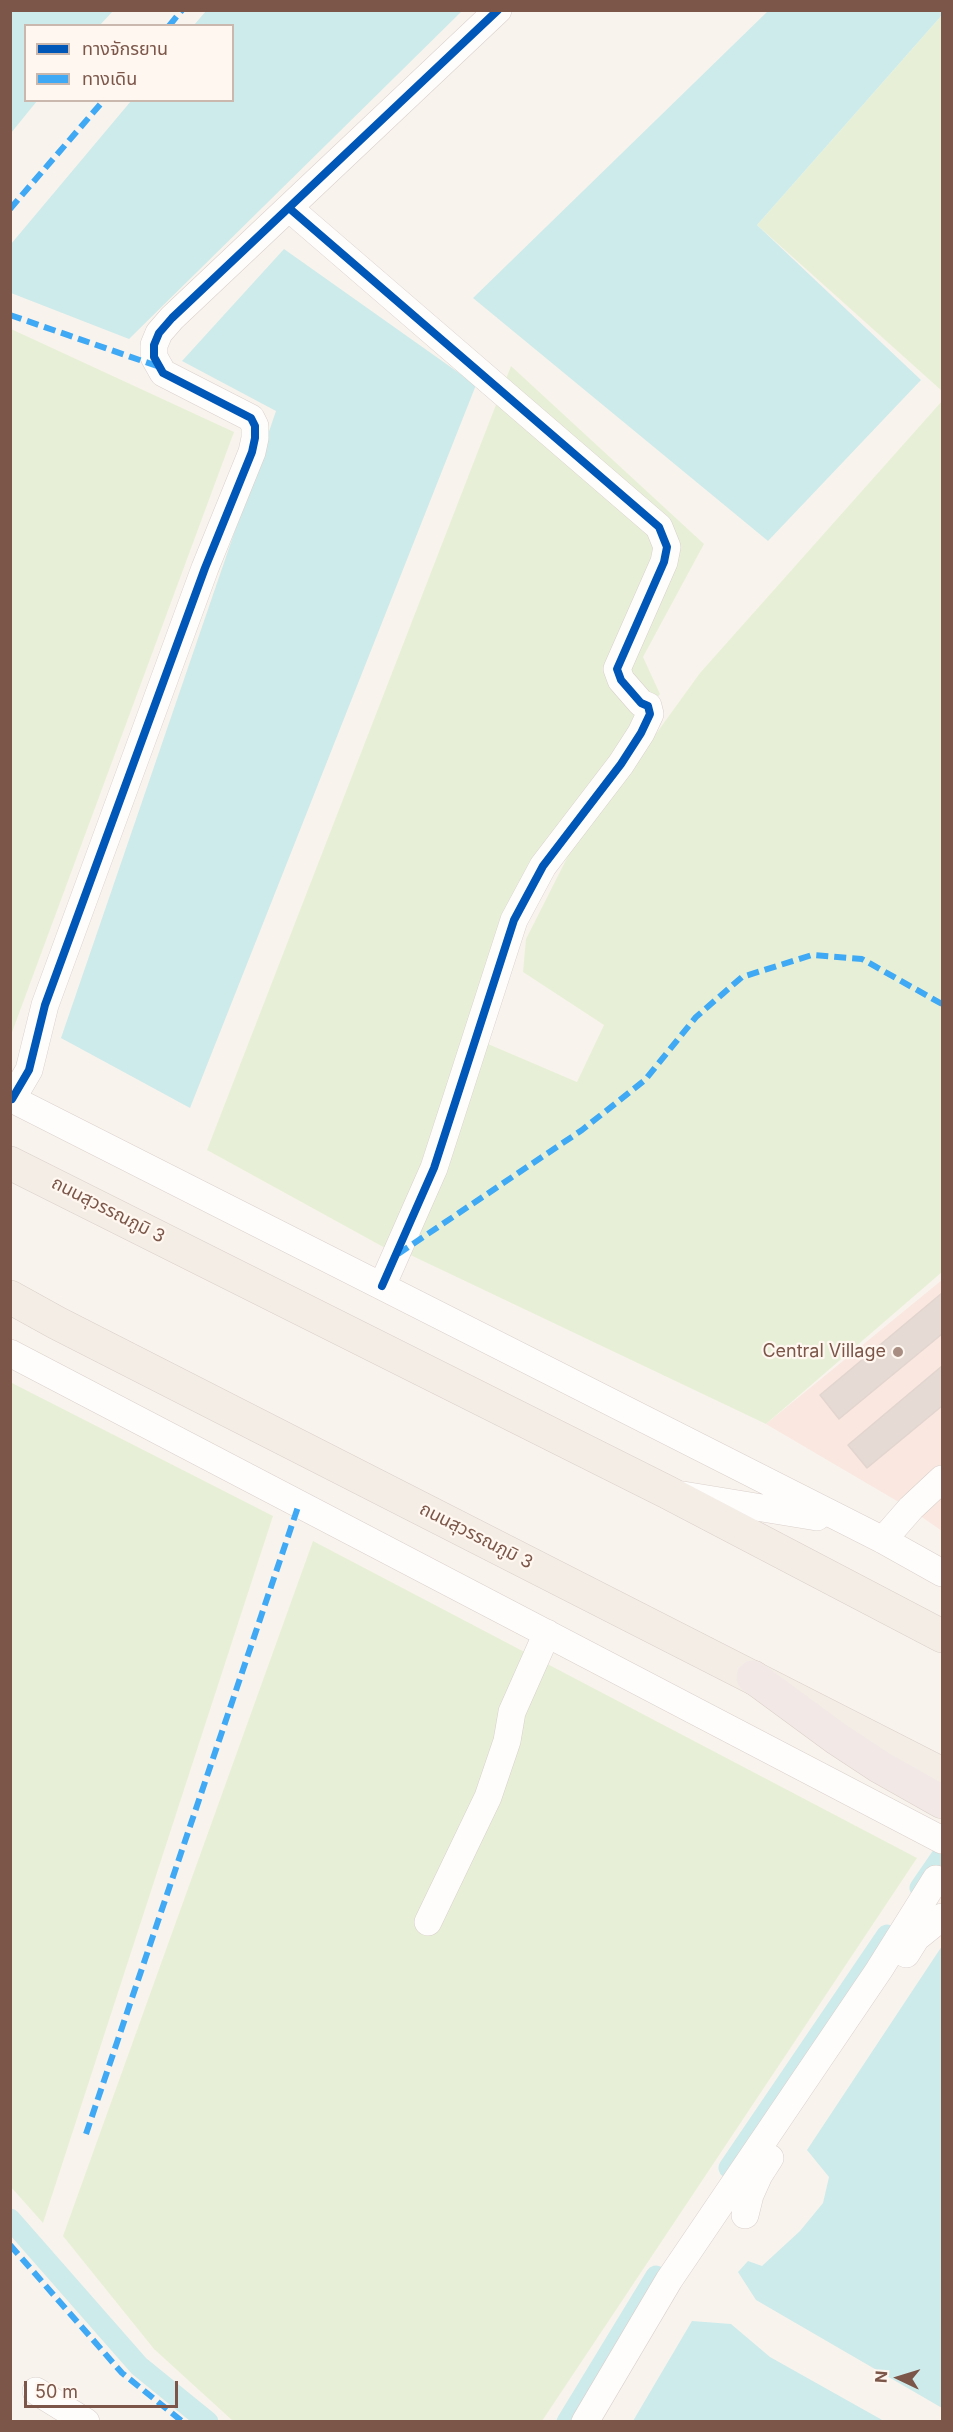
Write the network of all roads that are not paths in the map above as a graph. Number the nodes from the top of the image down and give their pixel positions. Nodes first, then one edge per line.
1 (498, 10) edge
2 (289, 208) junction
3 (11, 1098) edge
4 (10, 1152) edge
5 (10, 1162) edge
6 (40, 1176) junction
7 (382, 1286) junction
8 (10, 1297) edge
9 (10, 1353) edge
10 (942, 1479) edge
11 (667, 1492) junction
12 (843, 1521) junction
13 (883, 1540) junction
14 (942, 1573) edge
15 (547, 1633) junction
16 (942, 1636) edge
17 (753, 1677) junction
18 (942, 1774) edge
19 (942, 1802) edge
20 (933, 1834) edge
21 (936, 1880) dead end
22 (942, 1917) edge
23 (428, 1922) dead end
24 (746, 2215) dead end
25 (36, 2391) dead end
26 (86, 2421) edge
27 (585, 2421) edge

1 - 2 street
2 - 3 street
2 - 7 street
3 - 7 street
4 - 6 main road
5 - 6 main road, ถนนสุวรรณภูมิ 3
6 - 11 main road, ถนนสุวรรณภูมิ 3
7 - 12 street
8 - 17 main road, ถนนสุวรรณภูมิ 3
9 - 15 street
10 - 13 street
11 - 12 street
11 - 16 main road, ถนนสุวรรณภูมิ 3
12 - 13 street
13 - 14 street
15 - 20 street
15 - 23 street
17 - 18 main road, ถนนสุวรรณภูมิ 3
17 - 19 highway
21 - 27 street
22 - 24 street
25 - 26 street

